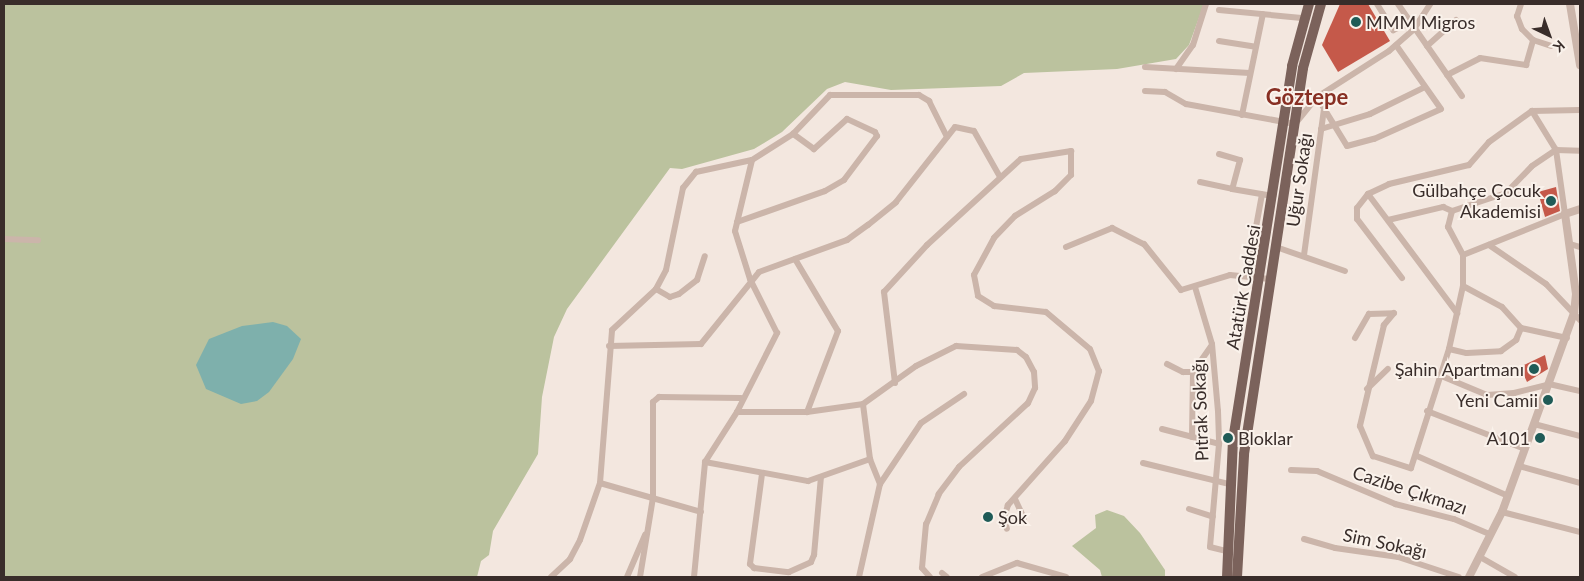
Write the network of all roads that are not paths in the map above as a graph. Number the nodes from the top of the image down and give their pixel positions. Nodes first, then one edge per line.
1 (1206, 4) edge
2 (1308, 4) edge
3 (1321, 4) edge
4 (1376, 4) edge
5 (1398, 4) edge
6 (1430, 4) edge
7 (1521, 4) edge
8 (1570, 4) edge
9 (1219, 10) dead end
10 (1263, 14) junction
11 (1302, 18) junction
12 (1456, 20) dead end
13 (1412, 26) junction
14 (1577, 30) edge
15 (1533, 40) junction
16 (1219, 41) dead end
17 (1396, 45) junction
18 (1427, 46) junction
19 (1552, 46) dead end
20 (1256, 48) junction
21 (1580, 65) edge
22 (1145, 67) dead end
23 (1176, 69) junction
24 (1250, 74) junction
25 (1447, 75) junction
26 (1425, 87) junction
27 (1145, 91) dead end
28 (1300, 92) junction
29 (1462, 96) dead end
30 (1317, 98) junction
31 (1324, 109) junction
32 (1580, 110) edge
33 (1532, 111) junction
34 (1242, 115) junction
35 (1290, 125) junction
36 (1335, 126) junction
37 (1321, 129) junction
38 (794, 134) junction
39 (947, 137) junction
40 (1556, 150) junction
41 (1580, 151) edge
42 (1219, 154) dead end
43 (752, 160) junction
44 (1000, 177) junction
45 (1200, 182) dead end
46 (1232, 189) junction
47 (1262, 194) junction
48 (1368, 194) junction
49 (1274, 196) junction
50 (1580, 209) edge
51 (1452, 211) junction
52 (1565, 214) junction
53 (1388, 220) junction
54 (737, 222) junction
55 (4, 240) edge
56 (38, 240) dead end
57 (1570, 244) junction
58 (1489, 245) junction
59 (1066, 247) dead end
60 (1276, 247) junction
61 (1580, 247) edge
62 (1304, 255) junction
63 (1463, 255) junction
64 (705, 256) dead end
65 (795, 259) junction
66 (1345, 271) dead end
67 (1247, 276) junction
68 (1265, 278) junction
69 (1402, 278) dead end
70 (750, 279) junction
71 (1463, 286) junction
72 (1195, 287) junction
73 (656, 289) junction
74 (1578, 294) edge
75 (1457, 312) junction
76 (1574, 313) junction
77 (1580, 320) edge
78 (1521, 328) junction
79 (1355, 338) dead end
80 (1567, 338) junction
81 (1212, 344) junction
82 (609, 346) junction
83 (1449, 349) junction
84 (1167, 364) dead end
85 (1388, 368) dead end
86 (1193, 372) junction
87 (1439, 375) junction
88 (895, 383) junction
89 (1549, 384) junction
90 (1366, 390) junction
91 (1580, 391) edge
92 (964, 394) dead end
93 (741, 398) junction
94 (863, 404) junction
95 (1427, 411) junction
96 (737, 412) junction
97 (807, 412) junction
98 (1534, 424) junction
99 (1162, 429) dead end
100 (1580, 436) edge
101 (1192, 437) junction
102 (1219, 444) junction
103 (1525, 449) junction
104 (1417, 456) junction
105 (870, 459) junction
106 (704, 462) junction
107 (1143, 463) dead end
108 (1519, 466) junction
109 (1291, 470) dead end
110 (762, 474) junction
111 (821, 477) junction
112 (1215, 482) junction
113 (600, 483) junction
114 (1580, 483) edge
115 (880, 484) junction
116 (1229, 484) junction
117 (1508, 496) junction
118 (653, 498) junction
119 (1015, 499) junction
120 (1189, 509) dead end
121 (701, 512) junction
122 (1502, 512) junction
123 (1024, 518) dead end
124 (1213, 518) junction
125 (650, 524) junction
126 (1007, 529) dead end
127 (1580, 532) edge
128 (1490, 534) junction
129 (1304, 538) dead end
130 (1226, 551) junction
131 (1480, 557) junction
132 (551, 577) edge
133 (627, 577) edge
134 (640, 577) edge
135 (694, 577) edge
136 (859, 577) edge
137 (930, 577) edge
138 (982, 577) edge
139 (1066, 577) edge
140 (1227, 577) edge
141 (1238, 577) edge
142 (1459, 577) edge
143 (1469, 577) edge
144 (1516, 577) edge

1 - 23 street
2 - 11 main road, Atatürk Caddesi
3 - 28 main road, Atatürk Caddesi
4 - 13 street
5 - 13 street
6 - 13 street
7 - 15 street
8 - 14 street
9 - 10 street
10 - 11 street
10 - 20 street
11 - 35 main road, Atatürk Caddesi
12 - 18 street
13 - 17 street
13 - 18 street
14 - 21 street
15 - 19 street
15 - 25 street
16 - 20 street
17 - 26 street
17 - 30 street
18 - 25 street
20 - 24 street
22 - 23 street
23 - 24 street
24 - 34 street
25 - 29 street
26 - 36 street
26 - 36 street
27 - 34 street
28 - 30 street
28 - 35 main road, Atatürk Caddesi
30 - 31 street
30 - 35 street
31 - 36 street
31 - 37 street, Uğur Sokağı
32 - 33 street
33 - 40 street
33 - 48 street
34 - 35 street
35 - 49 main road, Atatürk Caddesi
35 - 60 main road, Atatürk Caddesi
36 - 37 street
37 - 62 street, Uğur Sokağı
38 - 39 street
38 - 43 street
38 - 54 street
39 - 44 street
39 - 65 street
40 - 41 street
40 - 51 street
40 - 52 street
42 - 46 street
43 - 54 street
43 - 73 street
44 - 88 street
44 - 119 street
45 - 46 street
46 - 47 street
47 - 49 street
47 - 67 street
48 - 53 street
48 - 69 street
49 - 68 main road, Atatürk Caddesi
50 - 52 street
51 - 53 street
51 - 63 street
52 - 57 street
52 - 58 street
53 - 75 street
54 - 70 street
55 - 56 street
57 - 61 street
57 - 74 street
58 - 63 street
58 - 76 street
59 - 72 street
60 - 62 street
60 - 68 main road, Atatürk Caddesi
62 - 66 street
63 - 71 street
64 - 73 street
65 - 70 street
65 - 97 street
67 - 68 street
67 - 72 street
68 - 116 main road, Atatürk Caddesi
68 - 141 main road, Atatürk Caddesi
70 - 82 street
70 - 93 street
71 - 75 street
71 - 78 street
72 - 81 street, Pıtrak Sokağı
73 - 82 street
74 - 76 street
75 - 83 street
76 - 77 street
76 - 80 street
78 - 80 street
78 - 83 street
79 - 90 street
80 - 89 street
81 - 86 street
81 - 102 street, Pıtrak Sokağı
82 - 113 street
83 - 87 street
84 - 86 street
85 - 90 street
86 - 101 street, Pıtrak Sokağı
87 - 89 street
87 - 95 street
88 - 94 street
88 - 137 street
89 - 91 street
89 - 98 street
90 - 104 street
92 - 115 street
93 - 96 street
93 - 118 street
94 - 97 street
94 - 105 street
95 - 103 street
95 - 104 street
96 - 97 street
96 - 106 street
98 - 100 street
98 - 103 street
99 - 101 street
101 - 102 street
102 - 112 street, Pıtrak Sokağı
103 - 108 street
104 - 117 street
105 - 111 street
105 - 115 street
106 - 110 street
106 - 121 street
107 - 112 street
108 - 114 street
108 - 117 street
109 - 128 street, Cazibe Çıkmazı
110 - 111 street
110 - 111 street
112 - 116 street
112 - 124 street, Pıtrak Sokağı
113 - 118 street
113 - 132 street
115 - 136 street
116 - 130 main road, Atatürk Caddesi
117 - 122 street
118 - 121 street
118 - 125 street
119 - 123 street
119 - 126 street
120 - 124 street
121 - 135 street
122 - 127 street
122 - 128 street
124 - 130 street, Pıtrak Sokağı
125 - 133 street
125 - 134 street
128 - 131 street
129 - 142 street, Sim Sokağı
130 - 140 main road, Atatürk Caddesi
131 - 143 street
131 - 144 street
138 - 139 street

